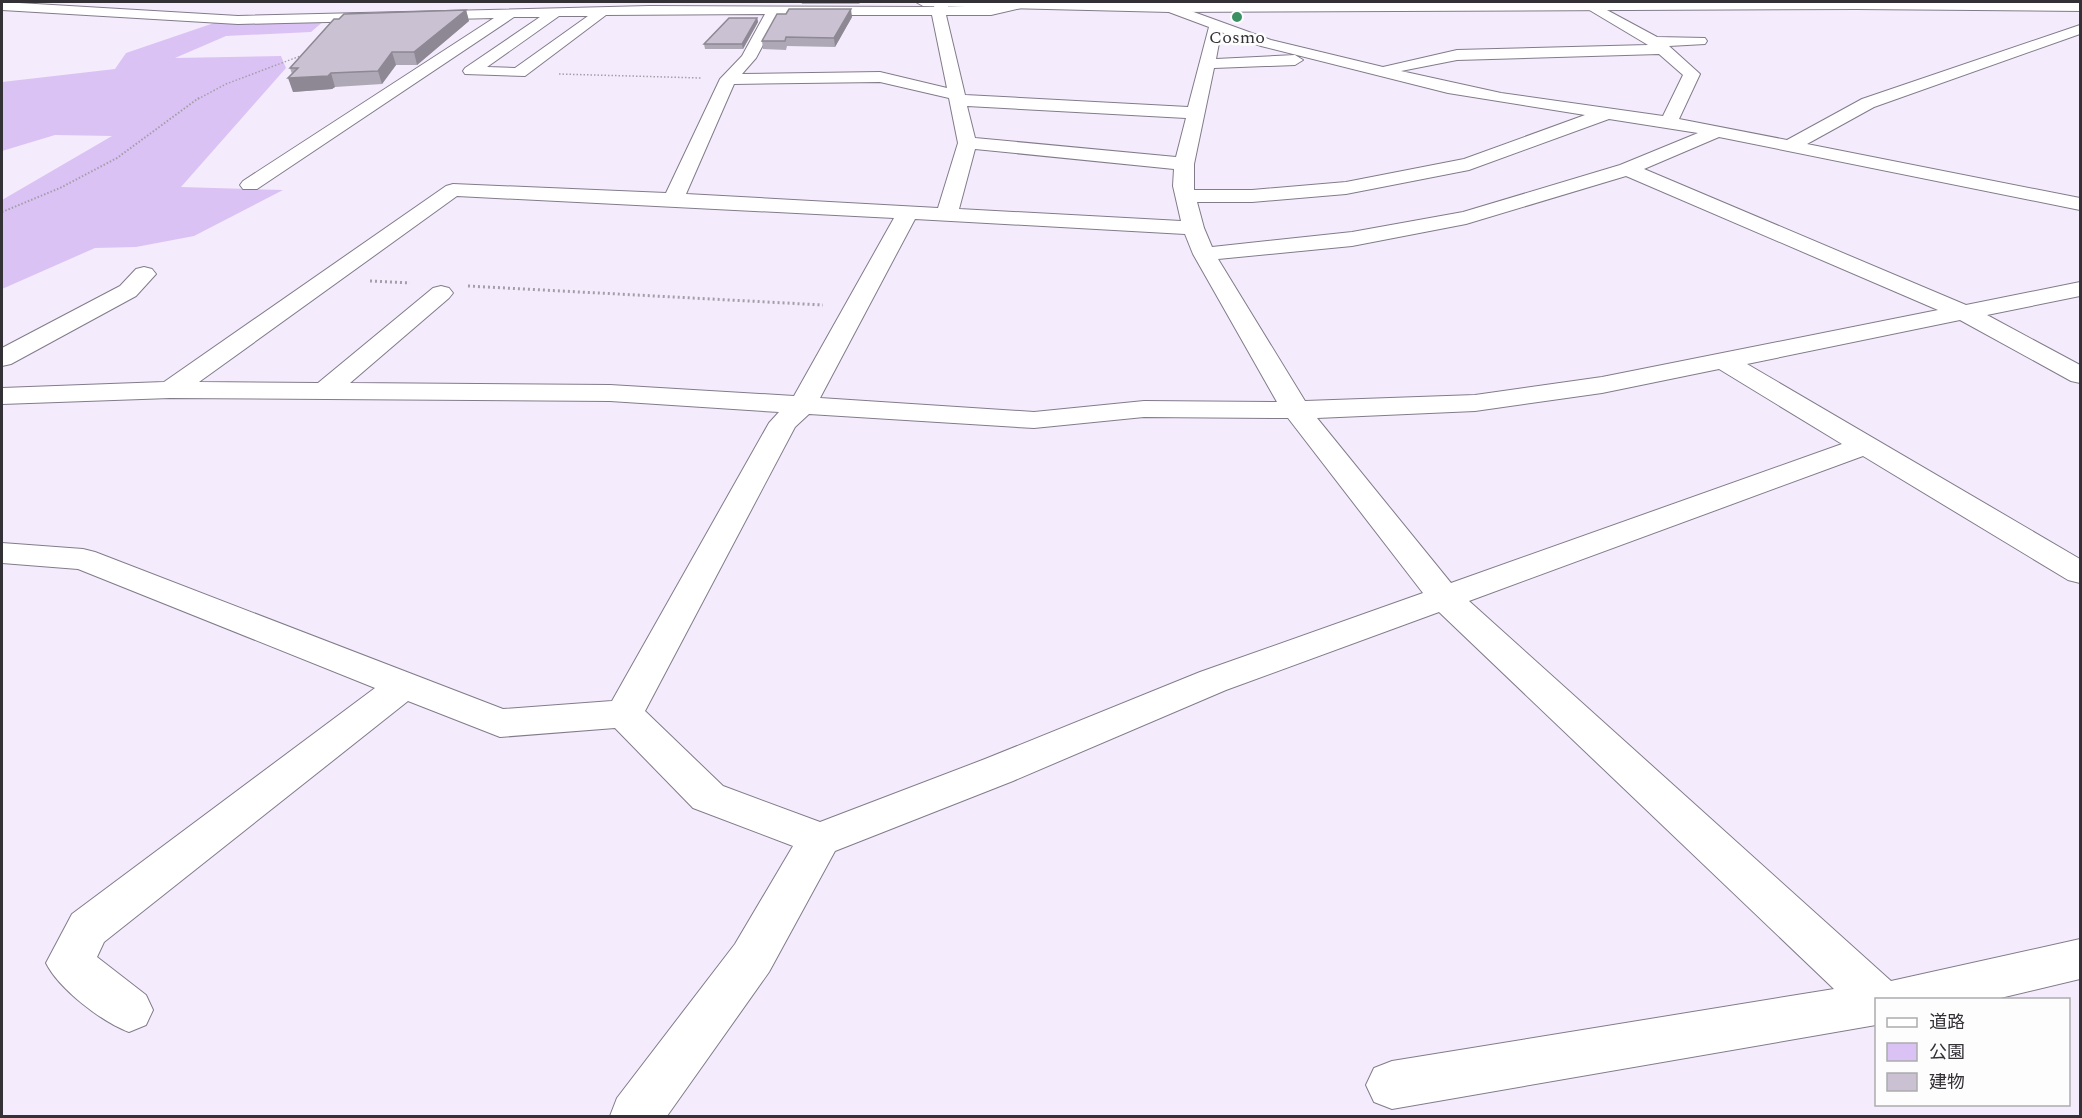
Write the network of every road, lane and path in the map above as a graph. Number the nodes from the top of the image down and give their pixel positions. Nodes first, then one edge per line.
1 (86, 2) edge
2 (923, 2) edge
3 (1043, 2) edge
4 (1676, 2) edge
5 (2007, 2) edge
6 (1586, 3) edge
7 (1161, 4) edge
8 (2080, 5) edge
9 (2, 6) edge
10 (941, 7) edge
11 (65, 10) junction
12 (775, 10) junction
13 (603, 11) junction
14 (556, 12) junction
15 (511, 13) junction
16 (335, 18) junction
17 (22, 23) dead end
18 (1220, 26) junction
19 (2080, 28) edge
20 (1700, 41) dead end
21 (1658, 46) junction
22 (303, 54) joint
23 (1323, 58) junction
24 (1207, 64) junction
25 (426, 69) junction
26 (459, 70) junction
27 (1378, 72) junction
28 (519, 73) junction
29 (728, 79) junction
30 (956, 97) junction
31 (1195, 113) junction
32 (1608, 113) junction
33 (1669, 122) junction
34 (1717, 132) junction
35 (967, 143) junction
36 (1790, 146) junction
37 (1184, 164) junction
38 (1627, 169) junction
39 (250, 185) dead end
40 (1186, 196) junction
41 (673, 199) junction
42 (2080, 204) edge
43 (2, 212) edge
44 (907, 214) junction
45 (947, 214) junction
46 (1193, 228) junction
47 (1204, 254) junction
48 (144, 274) dead end
49 (327, 279) junction
50 (468, 286) dead end
51 (431, 289) joint
52 (2080, 289) edge
53 (856, 307) junction
54 (1965, 313) junction
55 (2, 358) edge
56 (1722, 360) junction
57 (2080, 375) edge
58 (170, 390) junction
59 (326, 390) junction
60 (29, 395) junction
61 (2, 396) edge
62 (802, 406) junction
63 (1296, 410) junction
64 (2, 414) edge
65 (1866, 445) junction
66 (2, 553) edge
67 (2080, 573) edge
68 (1444, 597) junction
69 (404, 685) junction
70 (624, 714) junction
71 (820, 839) junction
72 (2080, 959) edge
73 (1877, 998) edge
74 (1902, 998) edge
75 (1875, 1004) edge
76 (129, 1010) dead end
77 (1392, 1085) dead end
78 (636, 1116) edge

1 - 11 street
2 - 10 street
3 - 7 street
4 - 6 street
5 - 8 street
6 - 7 street
6 - 8 street
6 - 21 street
7 - 10 street
7 - 18 street
9 - 11 street
10 - 12 street
10 - 30 street
11 - 16 street
11 - 17 street
12 - 13 street
12 - 29 street
13 - 14 street
13 - 28 street
14 - 15 street
14 - 26 street
15 - 16 street
15 - 25 street
16 - 22 street
18 - 23 street
18 - 24 street
19 - 36 street
20 - 21 street
21 - 27 street
21 - 33 street
22 - 43 path
23 - 24 street
23 - 27 street
24 - 31 street
25 - 26 street
25 - 39 street
26 - 28 street
27 - 32 street
28 - 29 path
29 - 30 street
29 - 41 street
30 - 31 street
30 - 35 street
31 - 37 street
32 - 33 street
32 - 40 street
33 - 34 street
34 - 36 street
34 - 38 street
35 - 37 street
35 - 45 street
36 - 42 street
37 - 40 street
38 - 47 street
38 - 54 street
40 - 46 street
41 - 44 street
41 - 49 street
44 - 45 street
44 - 53 street
45 - 46 street
46 - 47 street
47 - 63 street
48 - 55 street
49 - 51 path
49 - 58 street
50 - 53 path
51 - 59 street
52 - 54 street
53 - 62 street
54 - 56 street
54 - 57 street
56 - 63 street
56 - 65 street
58 - 59 street
58 - 60 street
59 - 62 street
60 - 61 street
60 - 64 street
62 - 63 street
62 - 70 street
63 - 68 street
65 - 67 street
65 - 68 street
66 - 69 street
68 - 71 street
68 - 73 street
69 - 70 street
69 - 76 street
70 - 71 street
71 - 78 street
72 - 74 street
75 - 77 street

